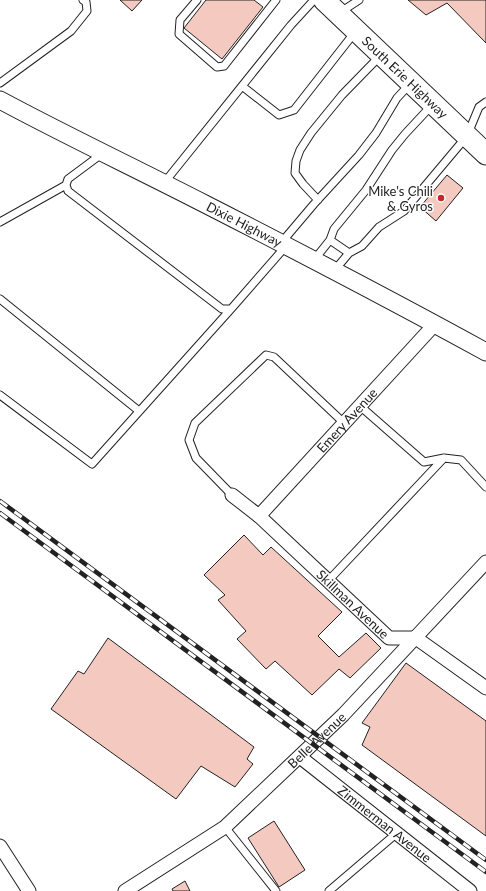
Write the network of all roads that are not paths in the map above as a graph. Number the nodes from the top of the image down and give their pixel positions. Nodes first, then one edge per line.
1 (83, 0) edge
2 (197, 0) edge
3 (276, 0) edge
4 (314, 0) edge
5 (359, 0) edge
6 (332, 7) edge
7 (356, 30) junction
8 (382, 54) junction
9 (0, 83) edge
10 (412, 83) junction
11 (242, 86) junction
12 (0, 100) edge
13 (486, 102) edge
14 (433, 103) junction
15 (467, 136) junction
16 (103, 153) junction
17 (486, 154) edge
18 (164, 183) junction
19 (66, 185) junction
20 (318, 200) junction
21 (0, 222) edge
22 (330, 240) junction
23 (284, 245) junction
24 (349, 253) junction
25 (314, 261) junction
26 (334, 271) junction
27 (0, 299) edge
28 (231, 309) junction
29 (435, 324) junction
30 (486, 352) edge
31 (0, 395) edge
32 (360, 406) junction
33 (140, 411) junction
34 (344, 423) junction
35 (444, 458) junction
36 (486, 487) edge
37 (232, 495) joint
38 (259, 516) junction
39 (486, 562) edge
40 (328, 581) junction
41 (416, 638) junction
42 (486, 688) edge
43 (300, 757) junction
44 (225, 827) junction
45 (397, 833) junction
46 (0, 846) edge
47 (29, 891) edge
48 (125, 891) edge
49 (276, 891) edge
50 (329, 891) edge
51 (470, 891) edge

1 - 9 lane
2 - 3 lane
4 - 11 lane
5 - 6 lane
6 - 7 main road, South Erie Highway
7 - 8 main road, South Erie Highway
7 - 11 lane
8 - 10 main road, South Erie Highway
8 - 20 lane
10 - 14 main road, South Erie Highway
10 - 20 lane
11 - 18 lane
12 - 16 street, Dixie Highway
13 - 15 lane
14 - 15 main road, South Erie Highway
14 - 22 lane
15 - 17 main road, South Erie Highway
15 - 24 lane
16 - 18 street, Dixie Highway
16 - 19 lane
18 - 23 street, Dixie Highway
19 - 21 lane
19 - 28 lane
20 - 23 lane
22 - 24 lane
22 - 25 lane
23 - 25 street, Dixie Highway
23 - 28 lane
24 - 26 lane
25 - 26 street, Dixie Highway
26 - 29 street, Dixie Highway
27 - 33 lane
28 - 33 lane
29 - 30 street, Dixie Highway
29 - 32 street, Emery Avenue
31 - 33 lane
32 - 34 street, Emery Avenue
32 - 35 lane
34 - 37 lane
34 - 38 street, Emery Avenue
35 - 36 lane
35 - 40 lane
37 - 38 street, Skillman Avenue
38 - 40 street, Skillman Avenue
39 - 41 street, Belle Avenue
40 - 41 street, Skillman Avenue
41 - 42 street
41 - 43 street, Belle Avenue
43 - 44 street, Belle Avenue
43 - 45 street, Zimmerman Avenue
44 - 48 street, Belle Avenue
44 - 49 lane
45 - 50 lane
45 - 51 street, Zimmerman Avenue
46 - 47 street

